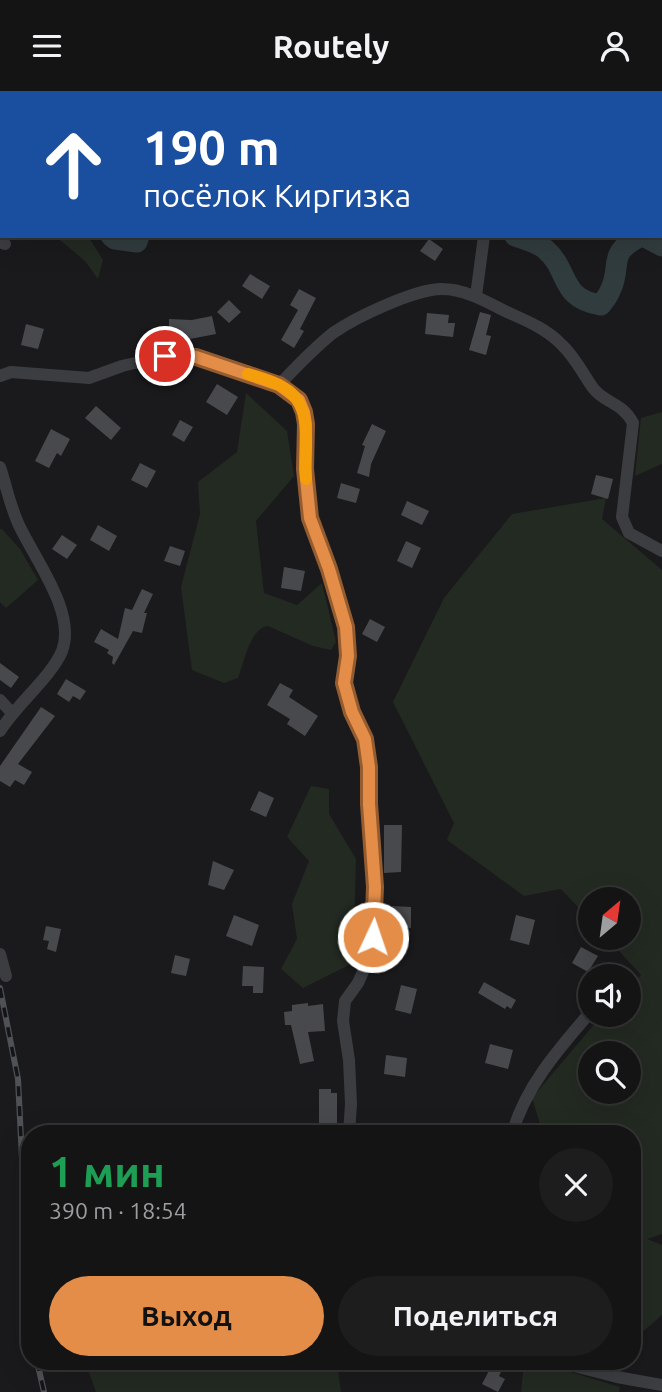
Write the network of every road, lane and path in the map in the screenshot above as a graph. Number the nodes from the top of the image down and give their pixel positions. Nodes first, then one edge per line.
1 (484, 239) edge
2 (476, 296) junction
3 (0, 376) edge
4 (279, 385) junction
5 (0, 467) edge
6 (662, 551) edge
7 (0, 700) edge
8 (12, 713) junction
9 (0, 731) edge
10 (0, 954) edge
11 (6, 976) dead end
12 (578, 1026) edge
13 (350, 1125) edge
14 (514, 1125) edge
15 (586, 1370) edge
16 (662, 1385) edge

1 - 2 street
2 - 4 street
2 - 6 street
3 - 4 street
4 - 13 street
5 - 8 street
7 - 8 street
8 - 9 street
10 - 11 street
12 - 14 street
15 - 16 street

